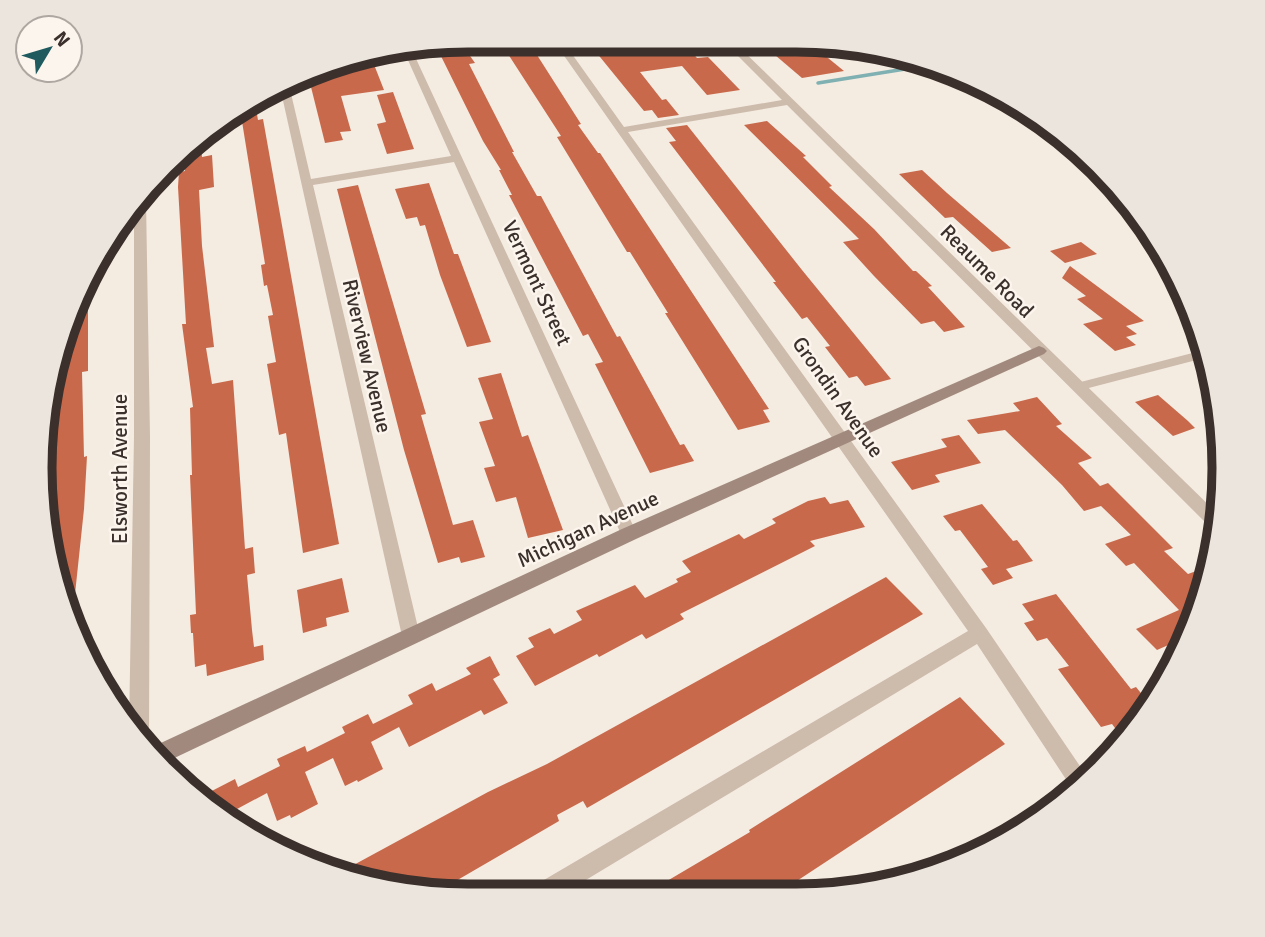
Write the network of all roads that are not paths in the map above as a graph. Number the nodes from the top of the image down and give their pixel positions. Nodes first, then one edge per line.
1 (566, 52) edge
2 (739, 52) edge
3 (411, 56) edge
4 (286, 94) edge
5 (790, 102) junction
6 (622, 130) junction
7 (457, 158) junction
8 (306, 183) junction
9 (140, 213) edge
10 (1039, 351) junction
11 (1196, 356) edge
12 (1077, 387) junction
13 (842, 439) junction
14 (1210, 517) edge
15 (629, 534) junction
16 (980, 634) junction
17 (411, 636) junction
18 (139, 723) edge
19 (164, 752) edge
20 (1075, 777) edge
21 (559, 884) edge

1 - 6 street, Grondin Avenue
2 - 5 street, Reaume Road
3 - 7 street, Vermont Street
4 - 8 street, Riverview Avenue
5 - 6 street
5 - 10 street, Reaume Road
6 - 13 street, Grondin Avenue
7 - 8 street
7 - 15 street, Vermont Street
8 - 17 street, Riverview Avenue
9 - 18 street, Elsworth Avenue
10 - 12 street, Reaume Road
10 - 13 street, Michigan Avenue
11 - 12 lane
12 - 14 street, Reaume Road
13 - 15 street, Michigan Avenue
13 - 16 street, Grondin Avenue
15 - 17 street, Michigan Avenue
16 - 20 street, Grondin Avenue
16 - 21 street
17 - 19 street, Michigan Avenue

